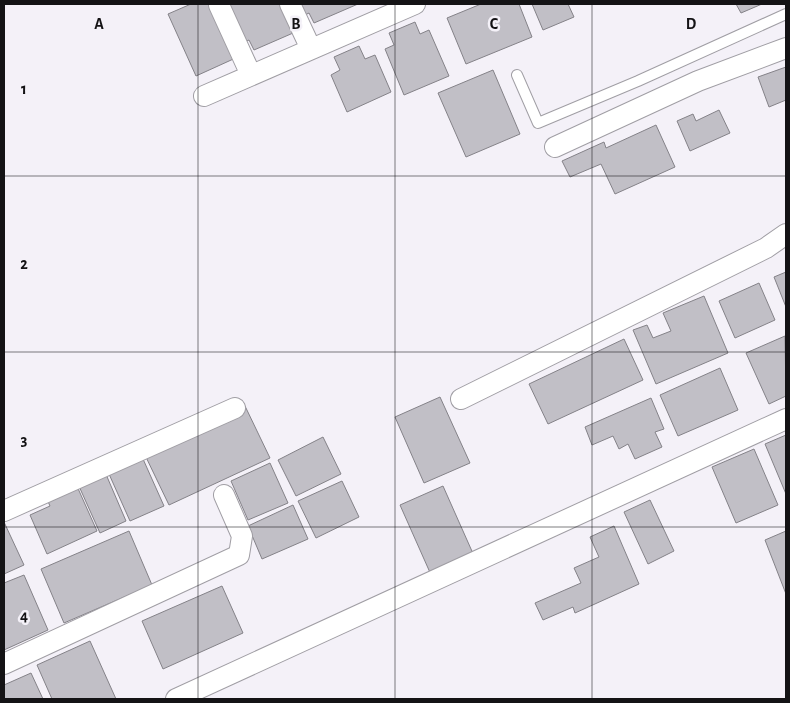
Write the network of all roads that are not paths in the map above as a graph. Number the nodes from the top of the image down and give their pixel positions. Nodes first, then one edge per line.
1 (290, 4) edge
2 (415, 4) edge
3 (219, 5) dead end
4 (786, 14) edge
5 (786, 48) edge
6 (311, 49) junction
7 (251, 75) junction
8 (517, 75) dead end
9 (204, 96) dead end
10 (556, 147) dead end
11 (786, 234) edge
12 (461, 399) dead end
13 (235, 408) dead end
14 (786, 419) edge
15 (224, 495) dead end
16 (4, 511) edge
17 (4, 664) edge
18 (176, 699) edge

1 - 6 street
2 - 6 street
3 - 7 street
4 - 8 lane
5 - 10 street
6 - 7 street
7 - 9 street
11 - 12 street
13 - 16 street
14 - 18 street
15 - 17 street

